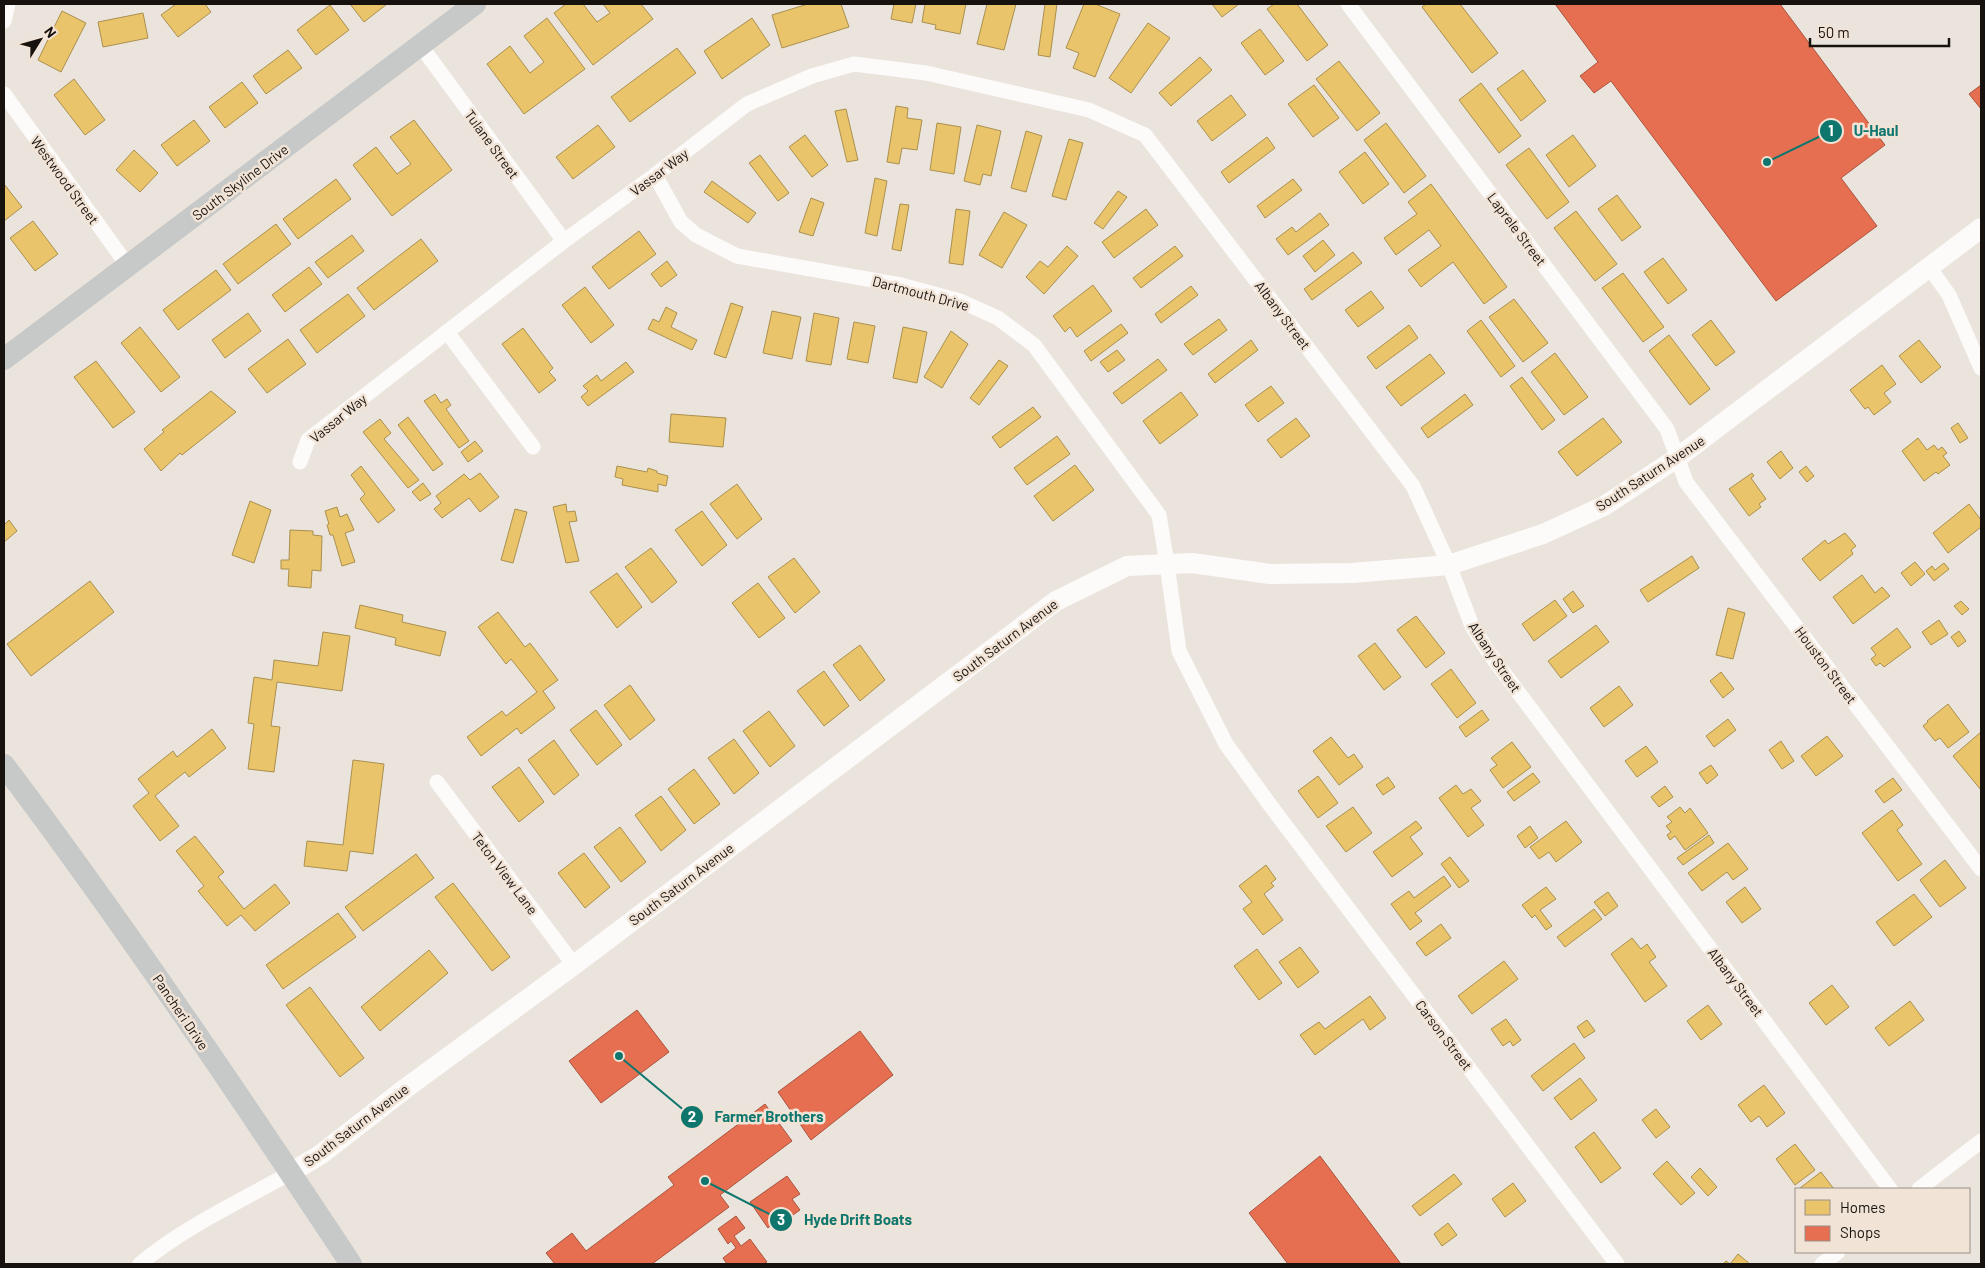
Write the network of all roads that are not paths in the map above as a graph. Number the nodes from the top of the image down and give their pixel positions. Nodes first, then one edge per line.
1 (8, 4) edge
2 (475, 4) edge
3 (1348, 4) edge
4 (4, 21) edge
5 (421, 46) junction
6 (4, 94) edge
7 (1089, 110) joint
8 (655, 175) junction
9 (1981, 228) edge
10 (564, 241) junction
11 (128, 266) junction
12 (1929, 267) junction
13 (447, 332) junction
14 (4, 359) edge
15 (1981, 368) edge
16 (533, 448) dead end
17 (1677, 458) junction
18 (300, 462) dead end
19 (1158, 515) joint
20 (1167, 564) junction
21 (1449, 565) junction
22 (4, 765) edge
23 (436, 782) dead end
24 (1981, 869) edge
25 (574, 965) junction
26 (1981, 1142) edge
27 (290, 1173) junction
28 (1889, 1188) edge
29 (1920, 1188) edge
30 (1837, 1253) edge
31 (140, 1264) edge
32 (351, 1264) edge
33 (1617, 1264) edge
34 (1822, 1264) edge

1 - 4 street
2 - 5 main road, South Skyline Drive
3 - 17 street, Laprele Street
5 - 10 street, Tulane Street
5 - 11 main road, South Skyline Drive
6 - 11 street, Westwood Street
7 - 8 street, Vassar Way
7 - 21 street, Albany Street
8 - 10 street, Vassar Way
8 - 19 street, Dartmouth Drive
9 - 12 street, South Saturn Avenue
10 - 13 street, Vassar Way
11 - 14 main road, South Skyline Drive
12 - 15 street
12 - 17 street, South Saturn Avenue
13 - 16 street
13 - 18 street, Vassar Way
17 - 21 street, South Saturn Avenue
17 - 24 street, Houston Street
19 - 20 street, Carson Street
20 - 21 street, South Saturn Avenue
20 - 25 street, South Saturn Avenue
20 - 33 street, Carson Street
21 - 28 street, Albany Street
22 - 27 main road, Pancheri Drive
23 - 25 street, Teton View Lane
25 - 27 street, South Saturn Avenue
26 - 29 street
27 - 31 street
27 - 32 main road, Pancheri Drive
30 - 34 street

